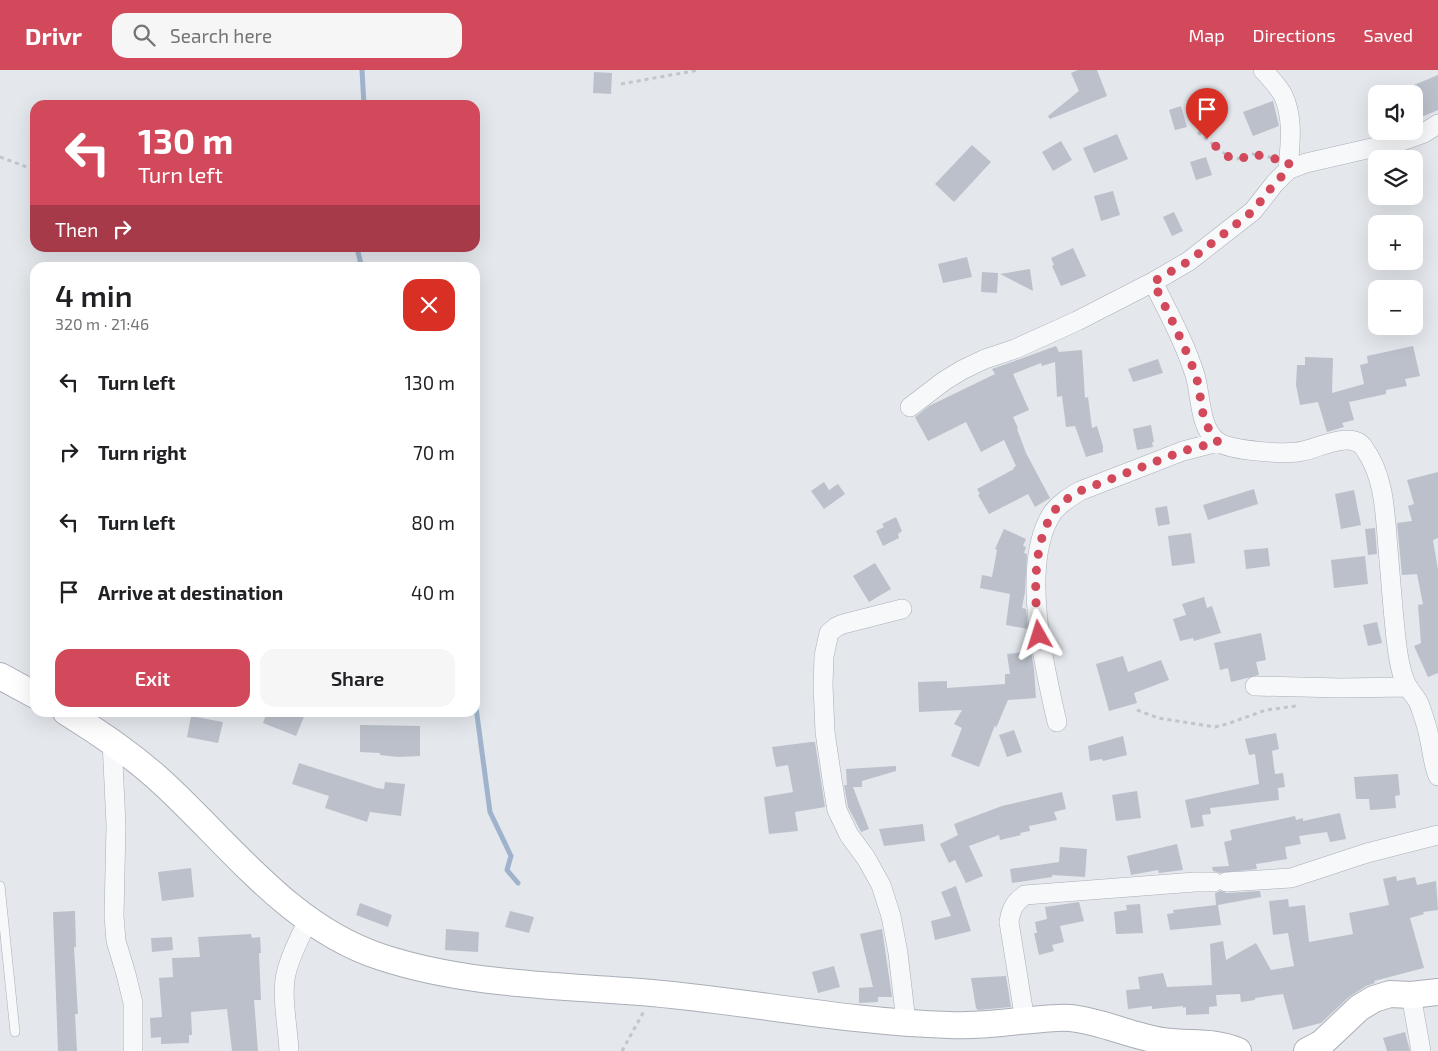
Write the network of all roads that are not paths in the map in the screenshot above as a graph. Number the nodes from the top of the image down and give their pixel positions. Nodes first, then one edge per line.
1 (1263, 70) edge
2 (1438, 124) edge
3 (1289, 166) junction
4 (1153, 282) junction
5 (910, 407) dead end
6 (1218, 442) junction
7 (902, 609) dead end
8 (0, 676) edge
9 (1255, 686) dead end
10 (1408, 686) junction
11 (30, 692) edge
12 (74, 717) edge
13 (1057, 722) dead end
14 (112, 741) junction
15 (1438, 776) edge
16 (1438, 835) edge
17 (0, 886) edge
18 (308, 920) junction
19 (1438, 992) edge
20 (1411, 995) junction
21 (1025, 1021) junction
22 (906, 1022) junction
23 (15, 1032) dead end
24 (133, 1051) edge
25 (289, 1051) edge
26 (1238, 1051) edge
27 (1308, 1051) edge
28 (1421, 1051) edge

1 - 3 street
2 - 3 street
3 - 4 street
4 - 5 street
4 - 6 street
6 - 10 street
6 - 13 street
7 - 22 street
8 - 11 street
9 - 10 street
10 - 15 street
12 - 14 street
14 - 18 street
14 - 24 street
16 - 21 street
17 - 23 lane
18 - 22 street
18 - 25 street
19 - 20 street
20 - 27 street
20 - 28 street
21 - 22 street
21 - 26 street

